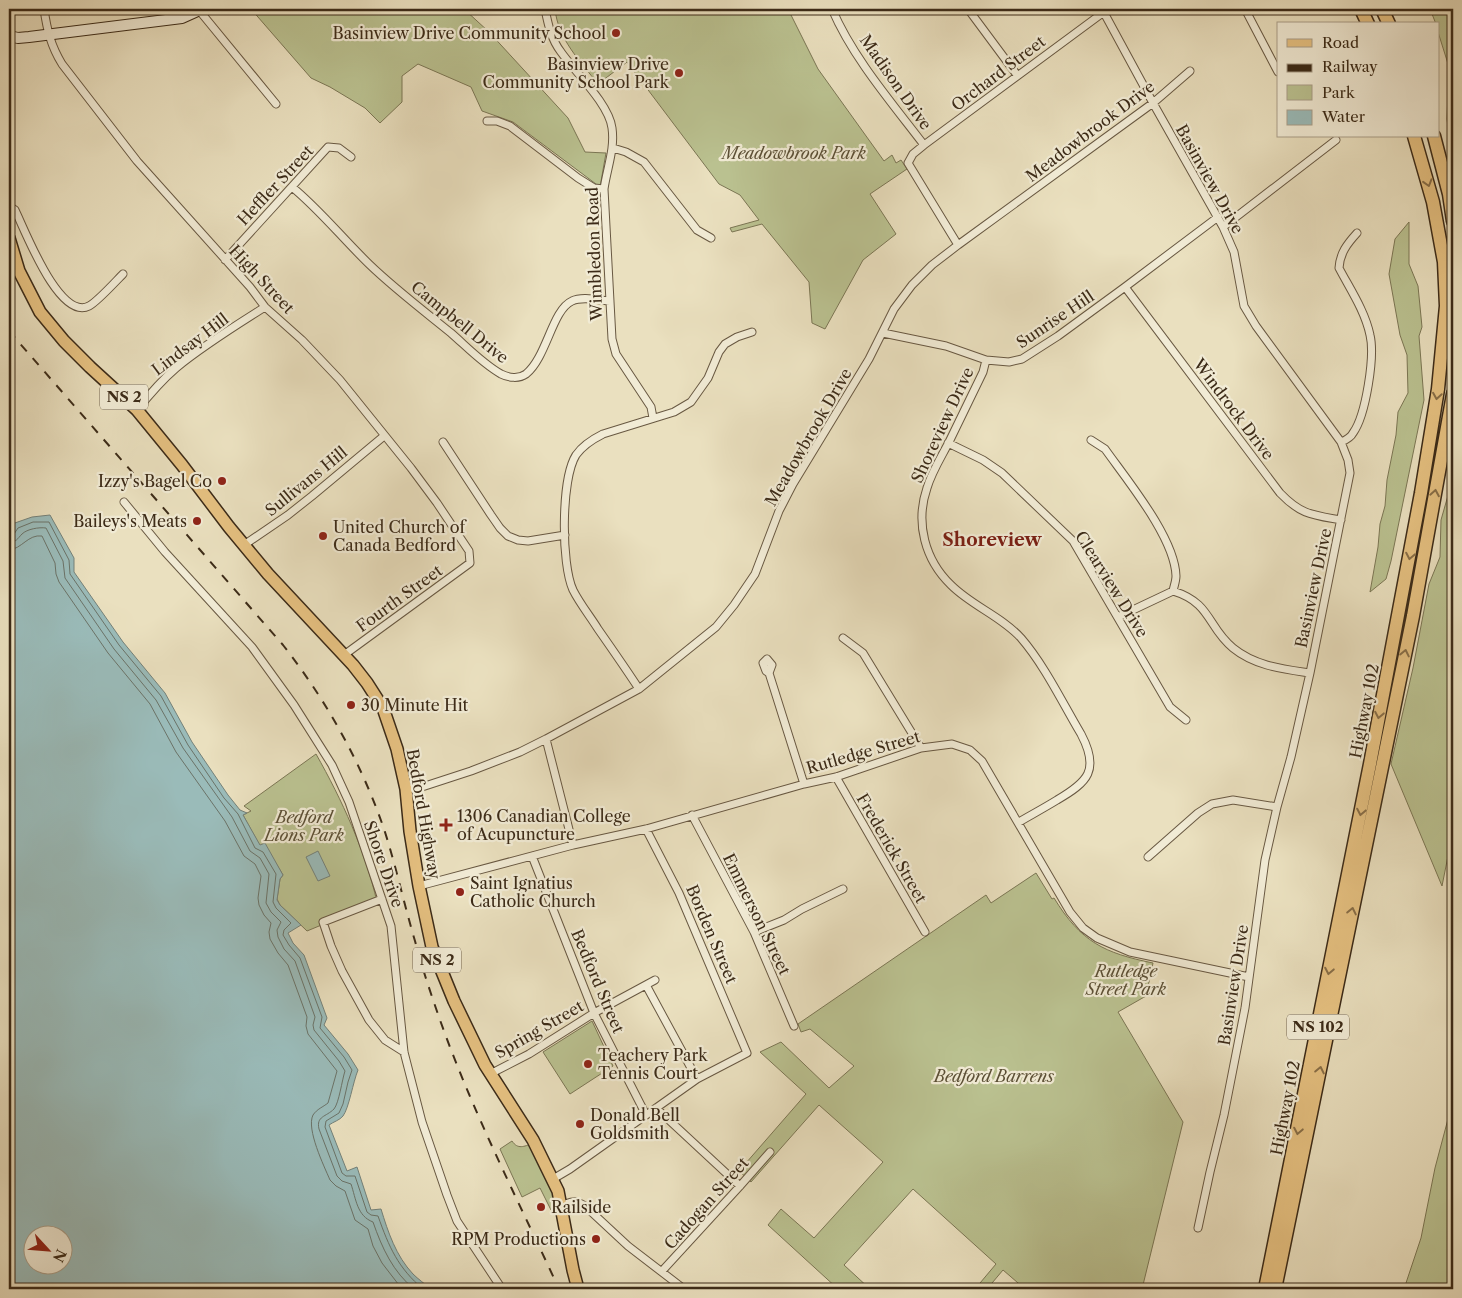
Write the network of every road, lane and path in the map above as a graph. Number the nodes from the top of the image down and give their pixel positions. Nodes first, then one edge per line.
1 (44, 9) edge
2 (200, 9) edge
3 (545, 9) edge
4 (832, 9) edge
5 (968, 9) edge
6 (1245, 9) edge
7 (1361, 9) edge
8 (1382, 9) edge
9 (1104, 10) edge
10 (1367, 22) edge
11 (1388, 22) edge
12 (48, 34) junction
13 (9, 36) edge
14 (1277, 70) edge
15 (1190, 71) dead end
16 (1017, 75) junction
17 (1153, 103) junction
18 (276, 104) dead end
19 (487, 121) dead end
20 (1415, 138) edge
21 (1435, 138) edge
22 (1336, 140) dead end
23 (924, 145) junction
24 (613, 148) junction
25 (351, 157) dead end
26 (292, 187) junction
27 (604, 189) junction
28 (9, 206) edge
29 (1218, 216) junction
30 (1453, 221) edge
31 (1224, 227) junction
32 (1357, 233) dead end
33 (9, 238) edge
34 (711, 238) dead end
35 (958, 245) junction
36 (225, 260) junction
37 (123, 274) dead end
38 (1125, 287) junction
39 (610, 300) junction
40 (265, 308) junction
41 (752, 332) dead end
42 (883, 333) junction
43 (986, 360) junction
44 (1453, 394) edge
45 (137, 410) junction
46 (653, 418) junction
47 (384, 436) junction
48 (1091, 440) dead end
49 (443, 442) dead end
50 (1341, 442) junction
51 (948, 443) junction
52 (124, 502) dead end
53 (1341, 520) junction
54 (565, 535) junction
55 (244, 545) junction
56 (470, 563) joint
57 (1173, 591) junction
58 (1118, 616) junction
59 (843, 638) dead end
60 (344, 655) junction
61 (769, 673) dead end
62 (1310, 673) junction
63 (640, 689) junction
64 (1186, 720) dead end
65 (546, 739) junction
66 (921, 748) junction
67 (836, 777) junction
68 (804, 784) junction
69 (406, 789) junction
70 (1277, 807) junction
71 (692, 815) junction
72 (1019, 822) junction
73 (646, 829) junction
74 (573, 845) junction
75 (532, 856) junction
76 (1148, 857) dead end
77 (419, 886) junction
78 (843, 889) dead end
79 (382, 899) junction
80 (754, 932) junction
81 (925, 932) dead end
82 (1249, 977) junction
83 (655, 980) dead end
84 (646, 985) junction
85 (594, 1013) junction
86 (794, 1026) dead end
87 (404, 1052) junction
88 (490, 1074) junction
89 (697, 1079) junction
90 (656, 1108) junction
91 (646, 1115) junction
92 (770, 1152) dead end
93 (553, 1179) junction
94 (740, 1186) junction
95 (561, 1206) junction
96 (1198, 1228) dead end
97 (662, 1271) junction
98 (502, 1289) edge
99 (578, 1289) edge
100 (684, 1289) edge
101 (1265, 1289) edge
102 (1275, 1289) edge

1 - 12 street, High Street
2 - 12 street
2 - 18 street
3 - 24 street, Wimbledon Road
4 - 23 street, Madison Drive
5 - 16 street
6 - 14 street
7 - 10 highway
8 - 11 highway
9 - 16 street, Orchard Street
9 - 17 street, Basinview Drive
12 - 13 street
12 - 36 street, High Street
15 - 17 street, Meadowbrook Drive
16 - 23 street, Orchard Street
17 - 29 street, Basinview Drive
17 - 35 street, Meadowbrook Drive
19 - 27 street
20 -> 101 highway, Highway 102 / NS 102
21 - 30 highway
22 - 31 street
23 - 35 street, Orchard Street
24 - 27 street, Wimbledon Road
24 - 34 street
25 - 26 street, Heffler Street
26 - 36 street, Heffler Street
26 - 39 street, Campbell Drive
27 - 39 street, Wimbledon Road
28 - 37 street
29 - 31 street, Basinview Drive
29 - 38 street, Sunrise Hill
31 - 50 street, Basinview Drive
32 - 50 street
33 - 45 main road, Bedford Highway / NS 2
35 - 42 street, Meadowbrook Drive
36 - 40 street, High Street
38 - 43 street, Sunrise Hill
38 - 53 street, Windrock Drive
39 - 46 street, Wimbledon Road
40 - 45 street, Lindsay Hill
40 - 47 street, High Street
41 - 46 street
42 - 43 street, Sunrise Hill
42 - 63 street, Meadowbrook Drive
43 - 51 street, Shoreview Drive
102 -> 44 highway, Highway 102 / NS 102
45 - 55 main road, Bedford Highway / NS 2
46 - 54 street
47 - 55 street, Sullivans Hill
47 - 56 street, High Street
48 - 57 street
49 - 54 street
50 - 53 street, Basinview Drive
51 - 58 street, Clearview Drive
51 - 72 street, Shoreview Drive
52 - 79 street, Shore Drive
53 - 62 street, Basinview Drive
54 - 63 street
55 - 60 main road, Bedford Highway / NS 2
56 - 60 street, Fourth Street
57 - 58 street
57 - 62 street
58 - 64 street, Clearview Drive
59 - 66 street
60 - 69 main road, Bedford Highway / NS 2
61 - 68 street
62 - 70 street, Basinview Drive
63 - 65 street, Meadowbrook Drive
65 - 69 street, Meadowbrook Drive
65 - 74 street
66 - 67 street, Rutledge Street
66 - 72 street, Rutledge Street
67 - 68 street, Rutledge Street
67 - 81 street, Frederick Street
68 - 71 street, Rutledge Street
69 - 77 main road, Bedford Highway / NS 2
70 - 76 street
70 - 82 street, Basinview Drive
71 - 73 street, Rutledge Street
71 - 80 street, Emmerson Street
72 - 82 street, Rutledge Street
73 - 74 street, Rutledge Street
73 - 89 street, Borden Street
74 - 75 street, Rutledge Street
75 - 77 street, Rutledge Street
75 - 85 street, Bedford Street
77 - 88 main road, Bedford Highway / NS 2
78 - 80 street
79 - 87 street, Shore Drive
79 - 87 street
80 - 86 street, Emmerson Street
82 - 96 street, Basinview Drive
83 - 84 street, Spring Street
84 - 85 street, Spring Street
84 - 89 street
85 - 88 street, Spring Street
85 - 91 street, Bedford Street
87 - 98 street, Shore Drive
88 - 93 main road, Bedford Highway / NS 2
89 - 90 street
90 - 91 street
90 - 94 street
91 - 93 street
92 - 94 street, Cadogan Street
93 - 95 main road, Bedford Highway / NS 2
94 - 97 street, Cadogan Street
95 - 97 street
95 - 99 main road, Bedford Highway / NS 2
97 - 100 street

